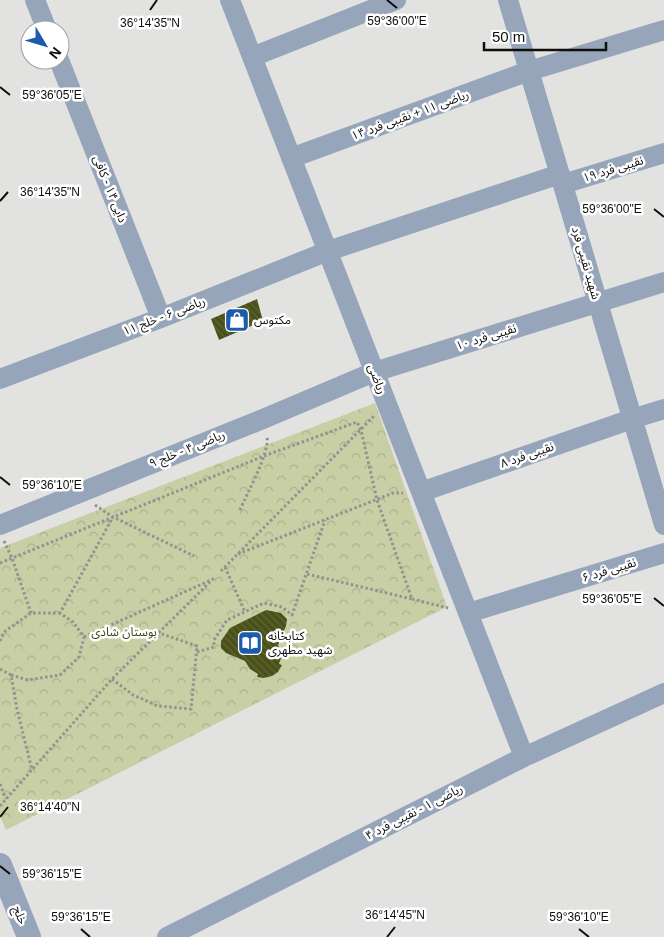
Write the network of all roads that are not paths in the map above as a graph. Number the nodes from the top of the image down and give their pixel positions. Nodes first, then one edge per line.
1 (35, 0) edge
2 (230, 0) edge
3 (396, 0) edge
4 (508, 0) edge
5 (43, 20) edge
6 (664, 30) edge
7 (252, 57) junction
8 (63, 70) edge
9 (529, 71) junction
10 (664, 154) edge
11 (291, 158) junction
12 (561, 179) junction
13 (328, 251) junction
14 (664, 282) edge
15 (598, 302) junction
16 (161, 318) junction
17 (374, 372) junction
18 (0, 380) edge
19 (664, 409) edge
20 (632, 418) junction
21 (421, 492) junction
22 (664, 525) edge
23 (2, 533) edge
24 (664, 554) edge
25 (468, 613) junction
26 (664, 693) edge
27 (524, 757) junction
28 (0, 865) edge
29 (29, 937) edge
30 (166, 937) edge

1 - 5 street
2 - 7 street, ریاضی
3 - 7 street
4 - 9 street, شهید نقیبی فرد
6 - 9 street, ریاضی ۱۱ + نقیبی فرد ۱۴
7 - 11 street, ریاضی
8 - 16 street, دایی ۱۴ - کافی
9 - 11 street, ریاضی ۱۱ + نقیبی فرد ۱۴
9 - 12 street, شهید نقیبی فرد
10 - 12 street, نقیبی فرد ۱۹
11 - 13 street, ریاضی
12 - 13 street, نقیبی فرد ۱۹
12 - 15 street, شهید نقیبی فرد
13 - 16 street, ریاضی ۶ - خلج ۱۱
13 - 17 street, ریاضی
14 - 15 street, نقیبی فرد ۱۰
15 - 17 street, نقیبی فرد ۱۰
15 - 20 street, شهید نقیبی فرد
16 - 18 street, ریاضی ۶ - خلج ۱۱
17 - 21 street, ریاضی
17 - 23 street, ریاضی ۴ - خلج ۹
19 - 20 street, نقیبی فرد ۸
20 - 21 street, نقیبی فرد ۸
20 - 22 street, شهید نقیبی فرد
21 - 25 street, ریاضی
24 - 25 street, نقیبی فرد ۶
25 - 27 street, ریاضی
26 - 27 street, ریاضی ۱ - نقیبی فرد ۴
27 - 30 street, ریاضی ۱ - نقیبی فرد ۴
28 - 29 street, خلج

